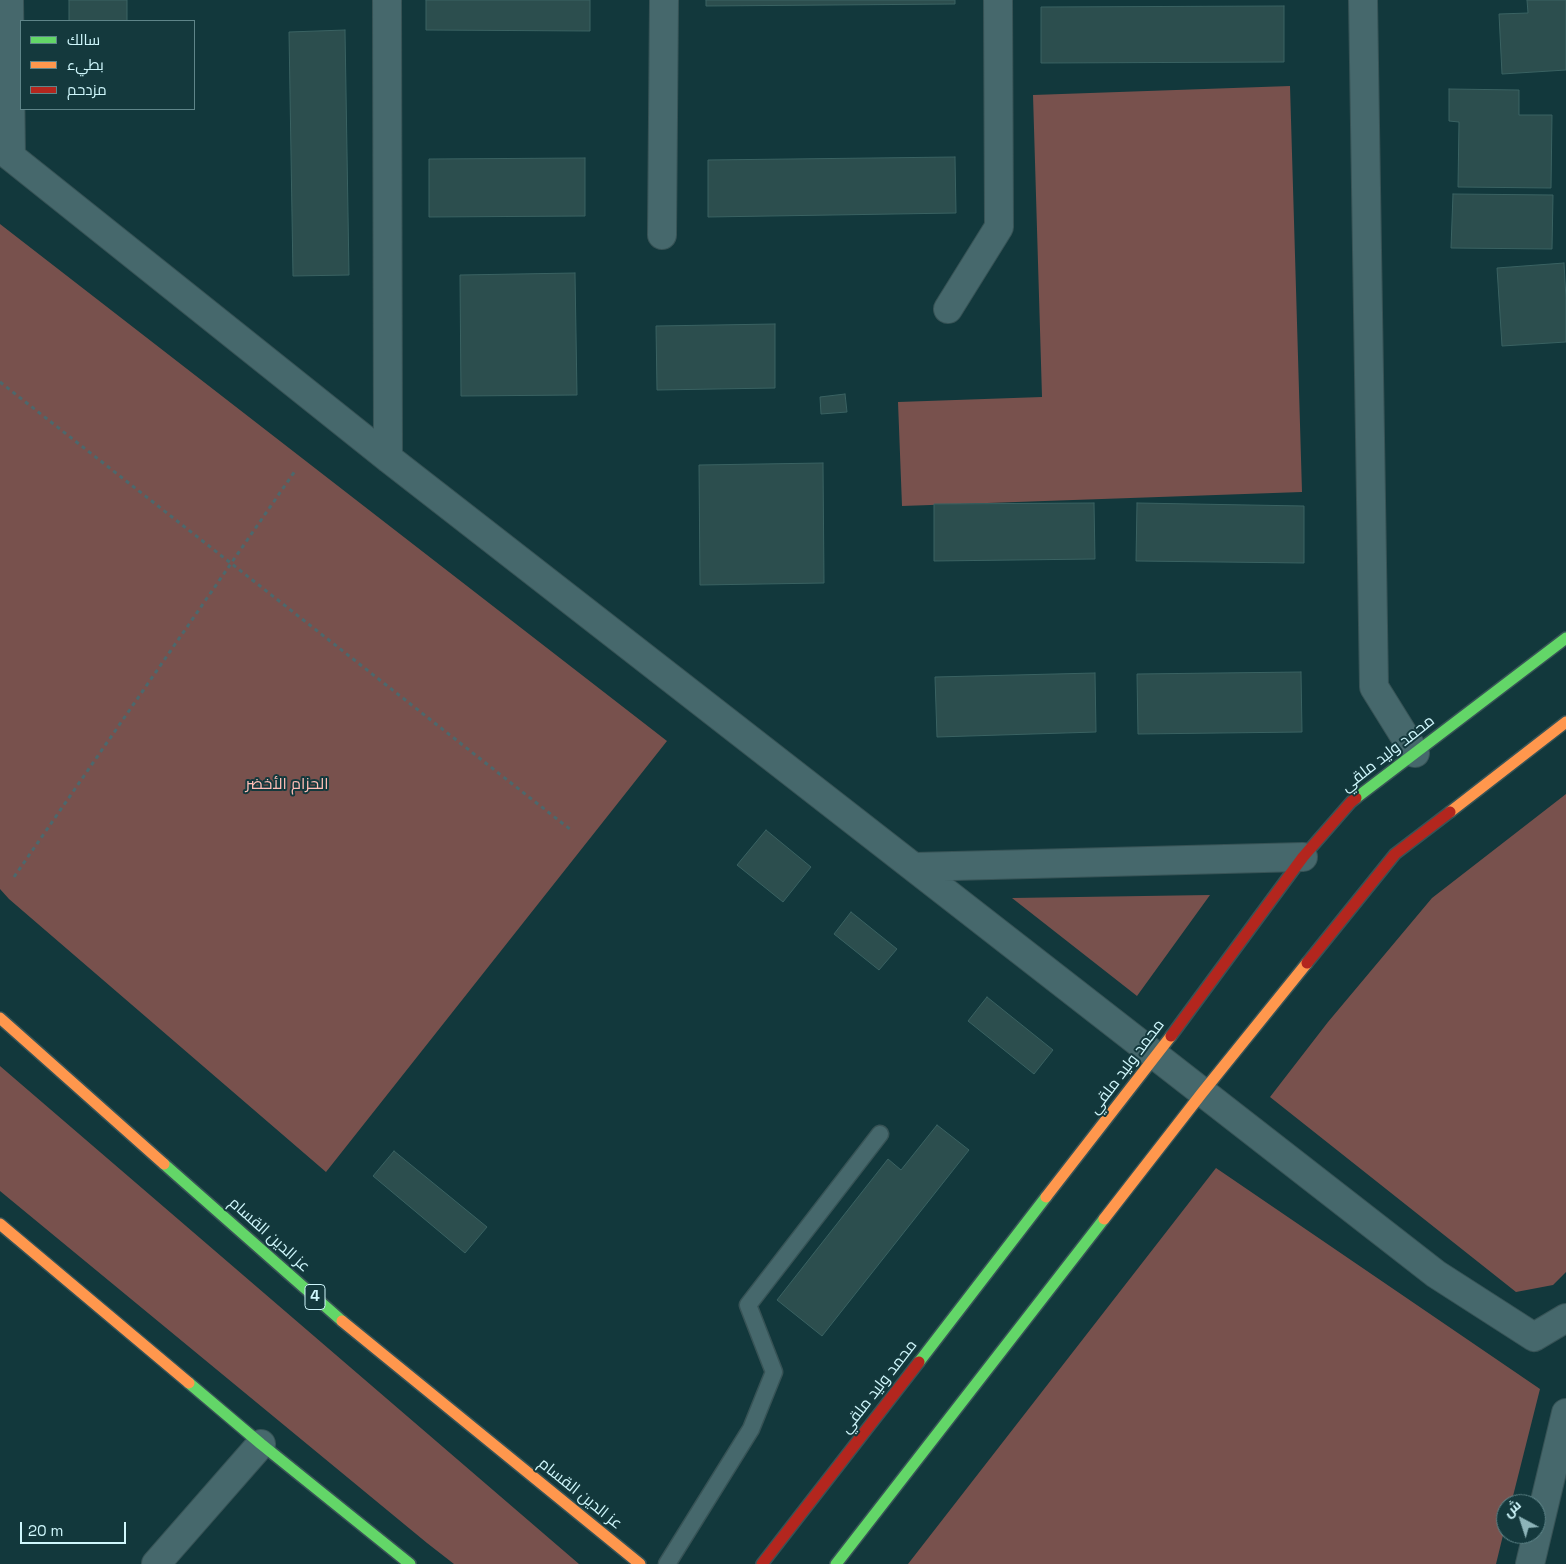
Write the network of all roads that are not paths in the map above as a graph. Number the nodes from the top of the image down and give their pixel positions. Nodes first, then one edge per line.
1 (9, 0) edge
2 (388, 0) edge
3 (664, 0) edge
4 (998, 0) edge
5 (1363, 0) edge
6 (5, 152) edge
7 (662, 235) dead end
8 (948, 309) dead end
9 (388, 458) junction
10 (1566, 638) edge
11 (1566, 722) edge
12 (1415, 753) junction
13 (1304, 857) junction
14 (914, 868) junction
15 (0, 1018) edge
16 (1156, 1056) junction
17 (1202, 1093) junction
18 (880, 1134) dead end
19 (0, 1224) edge
20 (1566, 1318) edge
21 (1566, 1413) edge
22 (261, 1444) junction
23 (156, 1564) edge
24 (410, 1564) edge
25 (640, 1564) edge
26 (667, 1564) edge
27 (762, 1564) edge
28 (836, 1564) edge
29 (1530, 1564) edge

1 - 6 street
2 - 9 street
3 - 7 street
4 - 8 street
5 - 12 street
6 - 9 street
9 - 14 street
10 - 12 main road, محمد وليد ملقي
11 - 17 main road
12 - 13 main road, محمد وليد ملقي
13 - 14 street
13 - 16 main road, محمد وليد ملقي
14 - 16 street
15 - 25 main road, عز الدين القسام / 4
16 - 17 street
16 - 27 main road, محمد وليد ملقي
17 - 20 street
17 - 28 main road
18 - 26 lane
19 - 22 main road
21 - 29 street
22 - 23 street
22 - 24 main road

